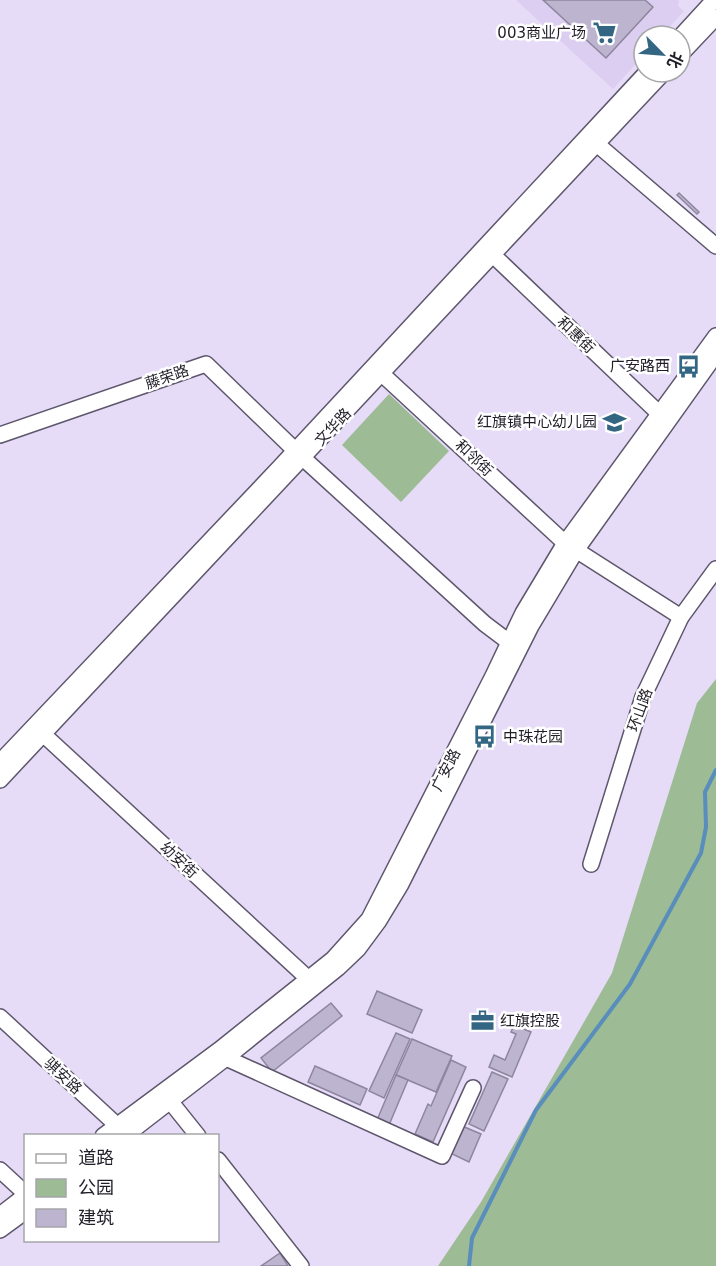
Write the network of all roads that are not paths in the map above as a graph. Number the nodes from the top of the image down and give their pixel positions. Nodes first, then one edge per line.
1 (714, 0) edge
2 (716, 16) edge
3 (692, 24) edge
4 (692, 42) edge
5 (637, 84) edge
6 (651, 84) edge
7 (592, 140) junction
8 (716, 246) edge
9 (493, 255) junction
10 (716, 336) edge
11 (716, 354) edge
12 (382, 374) junction
13 (664, 418) junction
14 (0, 435) edge
15 (299, 455) junction
16 (572, 546) junction
17 (716, 569) edge
18 (681, 617) junction
19 (514, 646) junction
20 (44, 716) junction
21 (43, 734) junction
22 (0, 762) edge
23 (0, 780) edge
24 (591, 864) dead end
25 (312, 982) junction
26 (0, 1017) edge
27 (222, 1054) junction
28 (473, 1088) dead end
29 (170, 1101) junction
30 (123, 1131) edge
31 (196, 1134) edge
32 (219, 1161) edge
33 (0, 1170) edge
34 (24, 1193) edge
35 (24, 1197) edge
36 (24, 1212) edge
37 (0, 1215) edge
38 (0, 1230) edge
39 (302, 1266) edge

1 - 3 street
2 - 4 street
5 - 7 street, 文华路
6 - 7 street, 文华路
7 - 8 street
7 - 9 street, 文华路
7 - 15 street, 文华路
9 - 12 street, 文华路
9 - 13 street, 和惠街
10 - 13 street, 广安路
11 - 13 street, 广安路
12 - 15 street, 文华路
12 - 16 street, 和邻街
13 - 16 street, 广安路
14 - 15 street, 藤荣路
15 - 19 street
15 - 20 street, 文华路
15 - 21 street, 文华路
16 - 18 street, 和邻街
16 - 19 street, 广安路
17 - 18 street, 环山路
18 - 24 street, 环山路
19 - 25 street, 广安路
20 - 21 street
20 - 22 street, 文华路
21 - 23 street, 文华路
21 - 25 street, 幼安街
25 - 27 street, 广安路
26 - 30 street, 骐安路
27 - 28 street
27 - 29 street, 广安路
27 - 30 street, 广安路
29 - 30 street, 广安路
29 - 31 street
32 - 39 street
33 - 34 street
35 - 37 street
36 - 38 street

